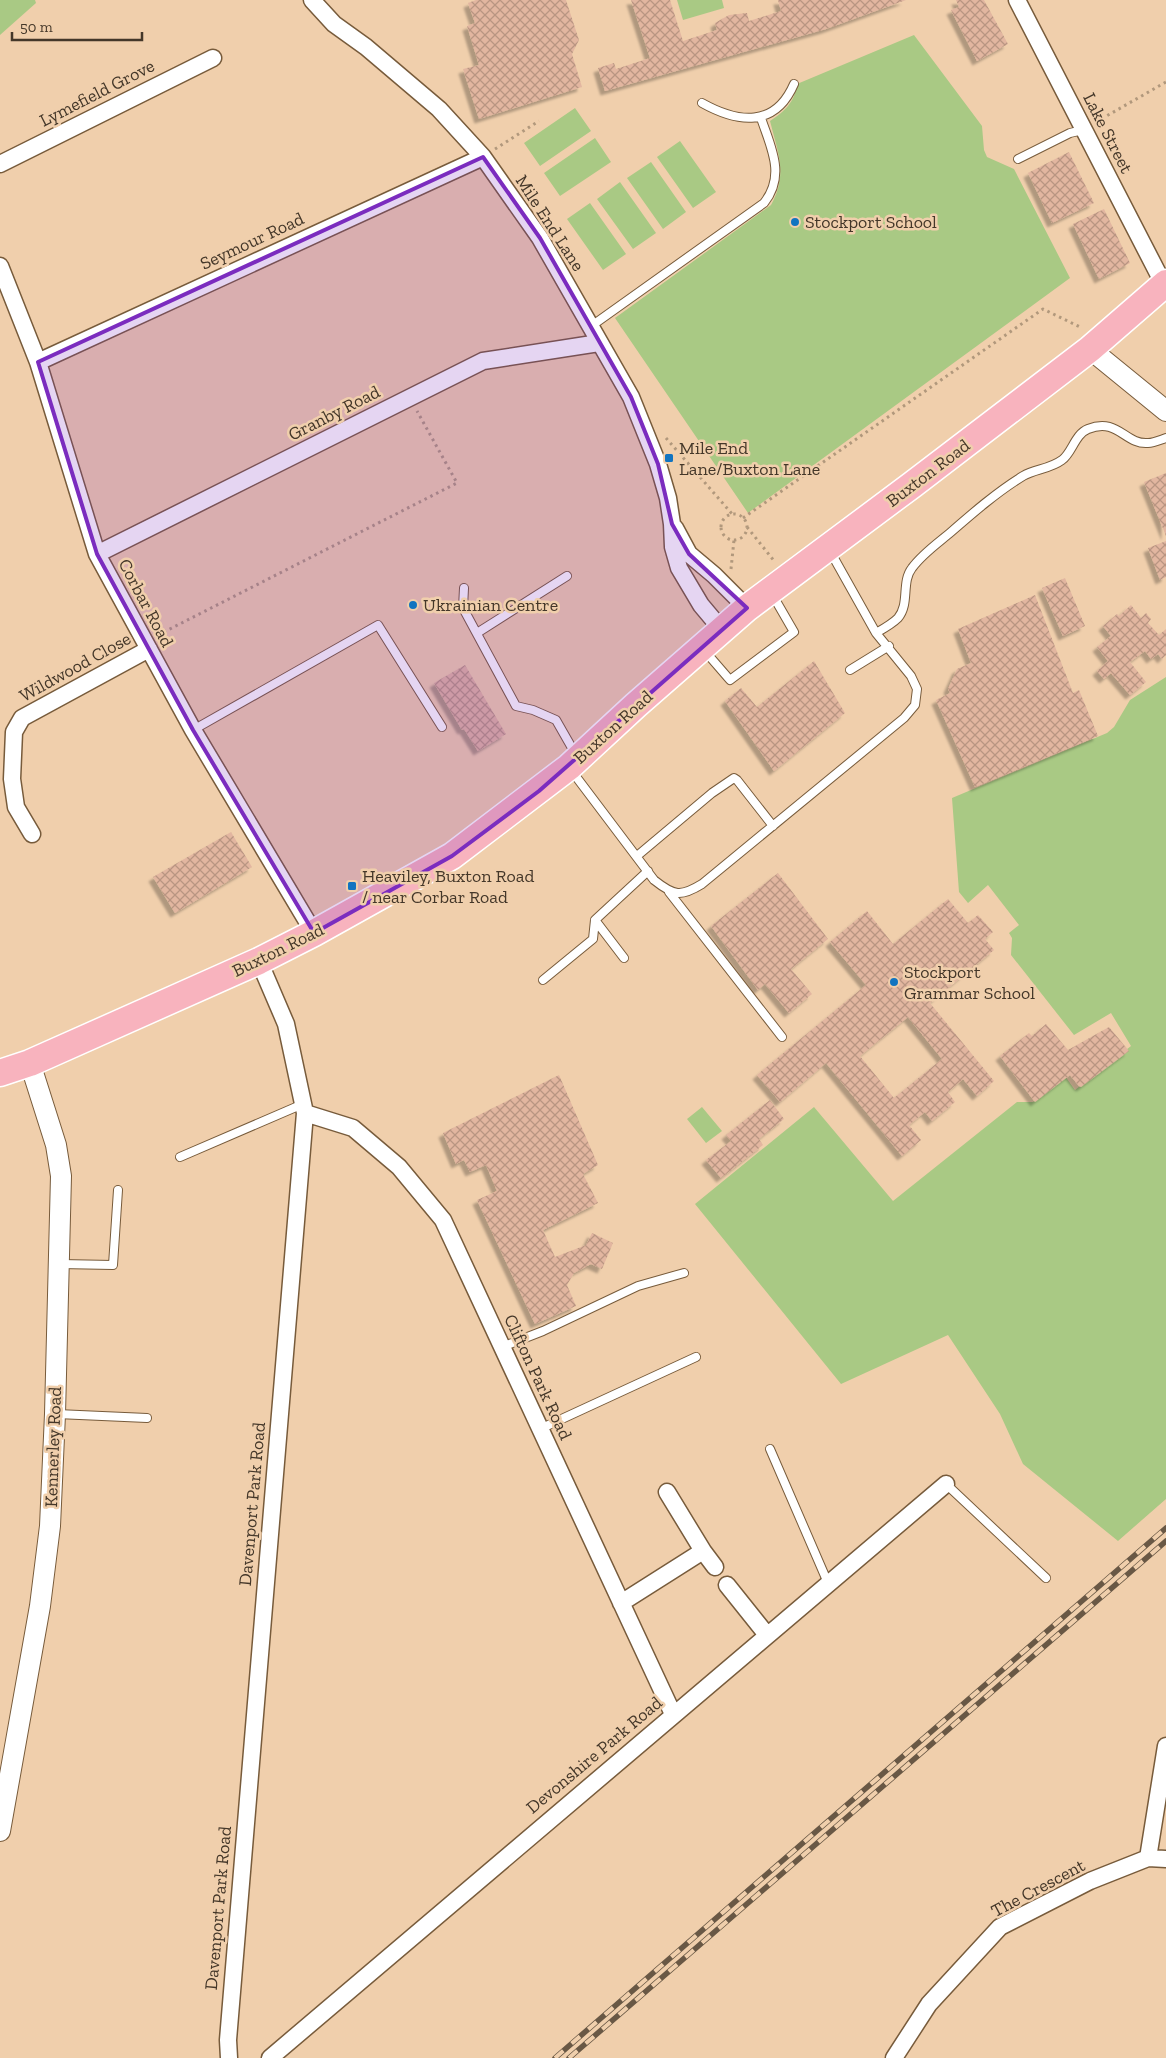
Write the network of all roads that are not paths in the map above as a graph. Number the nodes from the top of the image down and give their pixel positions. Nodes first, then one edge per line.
1 (312, 0) edge
2 (1017, 0) edge
3 (213, 58) dead end
4 (794, 84) dead end
5 (702, 103) dead end
6 (761, 118) junction
7 (1083, 130) junction
8 (483, 157) junction
9 (1018, 159) dead end
10 (0, 164) edge
11 (0, 266) edge
12 (1165, 284) edge
13 (590, 327) junction
14 (599, 343) junction
15 (1096, 344) junction
16 (38, 362) junction
17 (1166, 411) edge
18 (1166, 438) edge
19 (672, 524) junction
20 (828, 547) junction
21 (97, 554) junction
22 (567, 576) dead end
23 (779, 584) junction
24 (464, 588) dead end
25 (747, 608) junction
26 (722, 630) junction
27 (477, 633) junction
28 (876, 633) junction
29 (147, 646) junction
30 (889, 646) junction
31 (701, 648) junction
32 (850, 670) dead end
33 (442, 726) dead end
34 (192, 730) junction
35 (574, 763) junction
36 (773, 826) junction
37 (32, 834) dead end
38 (637, 856) junction
39 (648, 871) junction
40 (669, 892) junction
41 (595, 920) junction
42 (314, 933) junction
43 (624, 958) dead end
44 (258, 962) junction
45 (543, 980) dead end
46 (782, 1037) dead end
47 (30, 1063) junction
48 (0, 1074) edge
49 (304, 1108) junction
50 (180, 1158) dead end
51 (118, 1190) dead end
52 (59, 1264) junction
53 (684, 1272) dead end
54 (502, 1347) junction
55 (696, 1357) dead end
56 (55, 1414) junction
57 (147, 1418) dead end
58 (540, 1429) junction
59 (770, 1449) dead end
60 (946, 1484) joint
61 (667, 1492) dead end
62 (703, 1551) junction
63 (715, 1567) dead end
64 (1046, 1578) dead end
65 (828, 1583) junction
66 (727, 1586) dead end
67 (621, 1603) junction
68 (767, 1635) junction
69 (673, 1714) junction
70 (1166, 1746) edge
71 (0, 1831) edge
72 (1148, 1858) junction
73 (1166, 1859) edge
74 (229, 2058) edge
75 (270, 2058) edge
76 (894, 2058) edge

1 - 8 street, Mile End Lane
2 - 7 street, Lake Street
3 - 10 street, Lymefield Grove
4 - 6 lane
5 - 6 lane
6 - 13 lane
7 - 9 lane
7 - 12 street, Lake Street
8 - 13 street, Mile End Lane
8 - 16 street, Seymour Road
11 - 16 street, Corbar Road
12 - 15 highway, Buxton Road
13 - 14 street, Mile End Lane
14 - 19 street, Mile End Lane
14 - 21 street, Granby Road
15 - 17 street
15 - 20 highway, Buxton Road
16 - 21 street, Corbar Road
18 - 28 lane
19 - 25 street, Mile End Lane
19 - 26 street, Mile End Lane
20 - 23 highway, Buxton Road
20 - 28 lane
21 - 29 street, Corbar Road
22 - 27 lane
23 - 25 highway, Buxton Road
23 - 31 lane
24 - 27 lane
25 - 26 highway, Buxton Road
26 - 31 highway, Buxton Road
27 - 35 lane
28 - 30 lane
29 - 34 street, Corbar Road
29 - 37 street, Wildwood Close
30 - 32 lane
30 - 36 lane
31 - 35 highway, Buxton Road
33 - 34 lane
34 - 42 street, Corbar Road
35 - 38 lane
35 - 42 highway, Buxton Road
36 - 38 lane
36 - 40 lane
38 - 39 lane
39 - 40 lane
39 - 41 lane
40 - 46 lane
41 - 43 lane
41 - 45 lane
42 - 44 highway, Buxton Road
44 - 47 highway, Buxton Road
44 - 49 street, Davenport Park Road
47 - 48 highway, Buxton Road
47 - 52 street, Kennerley Road
49 - 50 lane
49 - 54 street, Clifton Park Road
49 - 74 street, Davenport Park Road
51 - 52 lane
52 - 56 street, Kennerley Road
53 - 54 lane
54 - 58 street, Clifton Park Road
55 - 58 lane
56 - 57 lane
56 - 71 street, Kennerley Road
58 - 67 street, Clifton Park Road
59 - 65 lane
60 - 64 lane
60 - 65 street, Devonshire Park Road
61 - 62 street
62 - 63 street
62 - 67 street
65 - 68 street, Devonshire Park Road
66 - 68 street
67 - 69 street, Clifton Park Road
68 - 69 street, Devonshire Park Road
69 - 75 street, Devonshire Park Road
70 - 72 street
72 - 73 street, The Crescent
72 - 76 street, The Crescent

